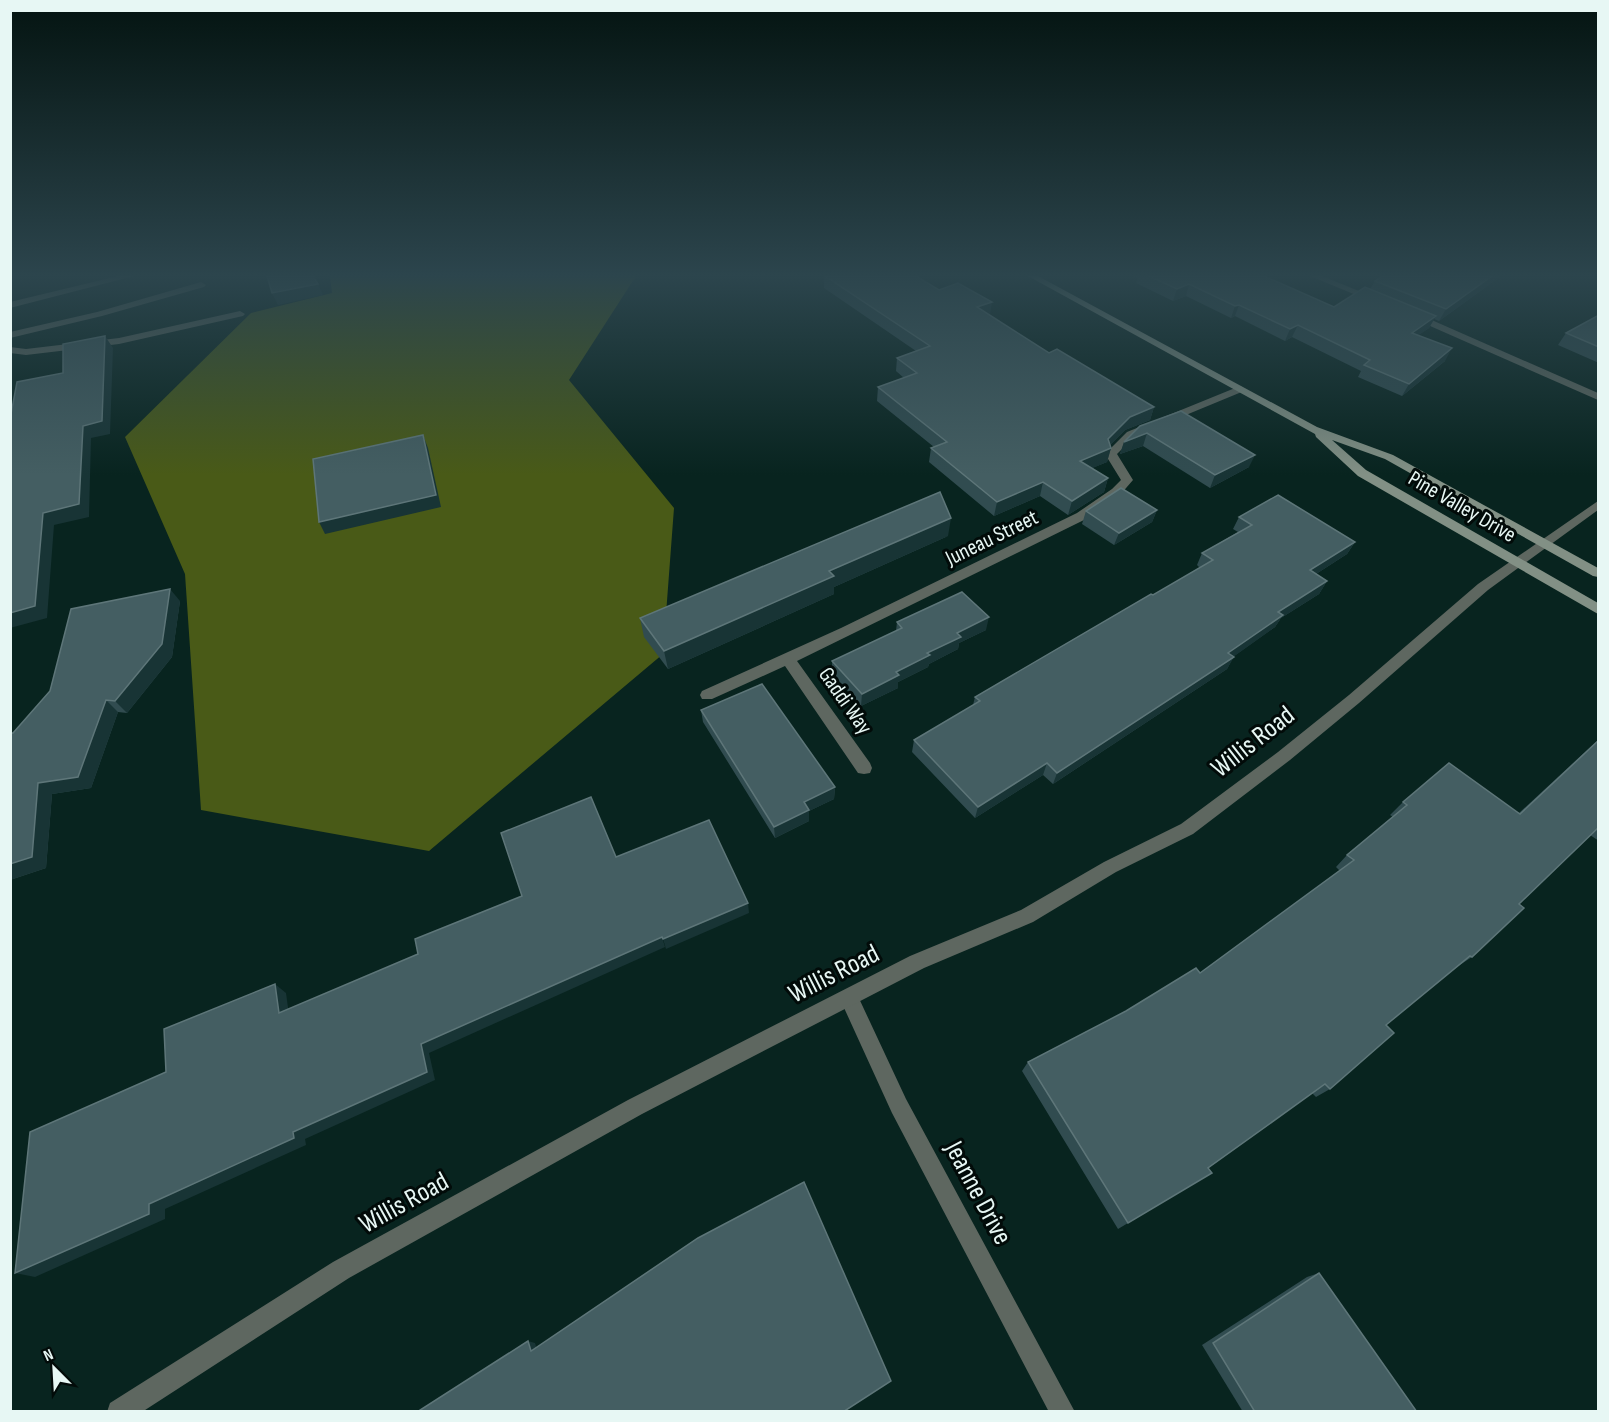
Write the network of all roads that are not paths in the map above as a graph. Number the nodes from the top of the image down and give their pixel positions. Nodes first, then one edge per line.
1 (108, 342) edge
2 (1154, 342) edge
3 (1478, 342) edge
4 (10, 350) edge
5 (1240, 389) junction
6 (1599, 397) edge
7 (1313, 429) junction
8 (1599, 505) edge
9 (1543, 544) junction
10 (1516, 562) junction
11 (1599, 573) edge
12 (1599, 609) edge
13 (789, 661) junction
14 (707, 695) dead end
15 (864, 768) dead end
16 (849, 999) junction
17 (119, 1412) edge
18 (1063, 1412) edge

1 - 4 street
2 - 5 main road, Pine Valley Drive
3 - 6 street
5 - 7 main road, Pine Valley Drive
5 - 13 street, Juneau Street
7 - 9 main road, Pine Valley Drive
7 - 10 main road, Pine Valley Drive
8 - 9 street, Willis Road
9 - 10 street, Willis Road
9 - 11 main road, Pine Valley Drive
10 - 12 main road, Pine Valley Drive
10 - 16 street, Willis Road
13 - 14 street, Juneau Street
13 - 15 street, Gaddi Way
16 - 17 street, Willis Road
16 - 18 street, Jeanne Drive

